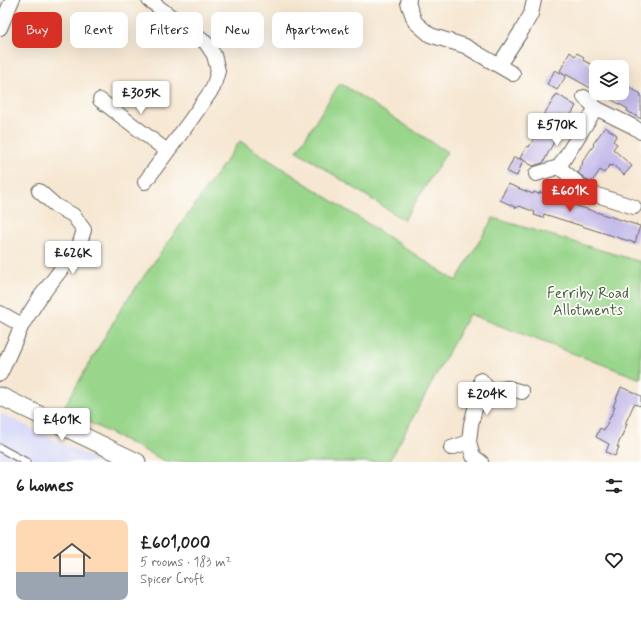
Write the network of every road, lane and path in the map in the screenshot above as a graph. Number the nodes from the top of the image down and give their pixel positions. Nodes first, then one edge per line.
1 (12, 0) edge
2 (149, 0) edge
3 (409, 0) edge
4 (534, 0) edge
5 (0, 28) edge
6 (499, 65) junction
7 (513, 74) dead end
8 (584, 97) dead end
9 (100, 100) dead end
10 (596, 108) junction
11 (641, 132) edge
12 (167, 151) junction
13 (559, 167) junction
14 (536, 174) dead end
15 (144, 182) dead end
16 (39, 191) dead end
17 (634, 207) dead end
18 (0, 313) edge
19 (22, 325) junction
20 (0, 374) edge
21 (481, 380) dead end
22 (490, 391) junction
23 (522, 392) dead end
24 (0, 396) edge
25 (469, 442) junction
26 (0, 448) edge
27 (451, 448) dead end
28 (26, 462) edge
29 (138, 462) edge
30 (481, 462) edge

1 - 5 street
2 - 12 street
3 - 6 street
4 - 6 street
6 - 7 street
8 - 10 street
9 - 12 street
10 - 11 street
10 - 13 street
12 - 15 street
13 - 14 street
13 - 17 street
16 - 19 street
18 - 19 street
19 - 20 street
21 - 22 street
22 - 23 street
22 - 25 street
24 - 29 street
25 - 27 street
25 - 30 street
26 - 28 lane

